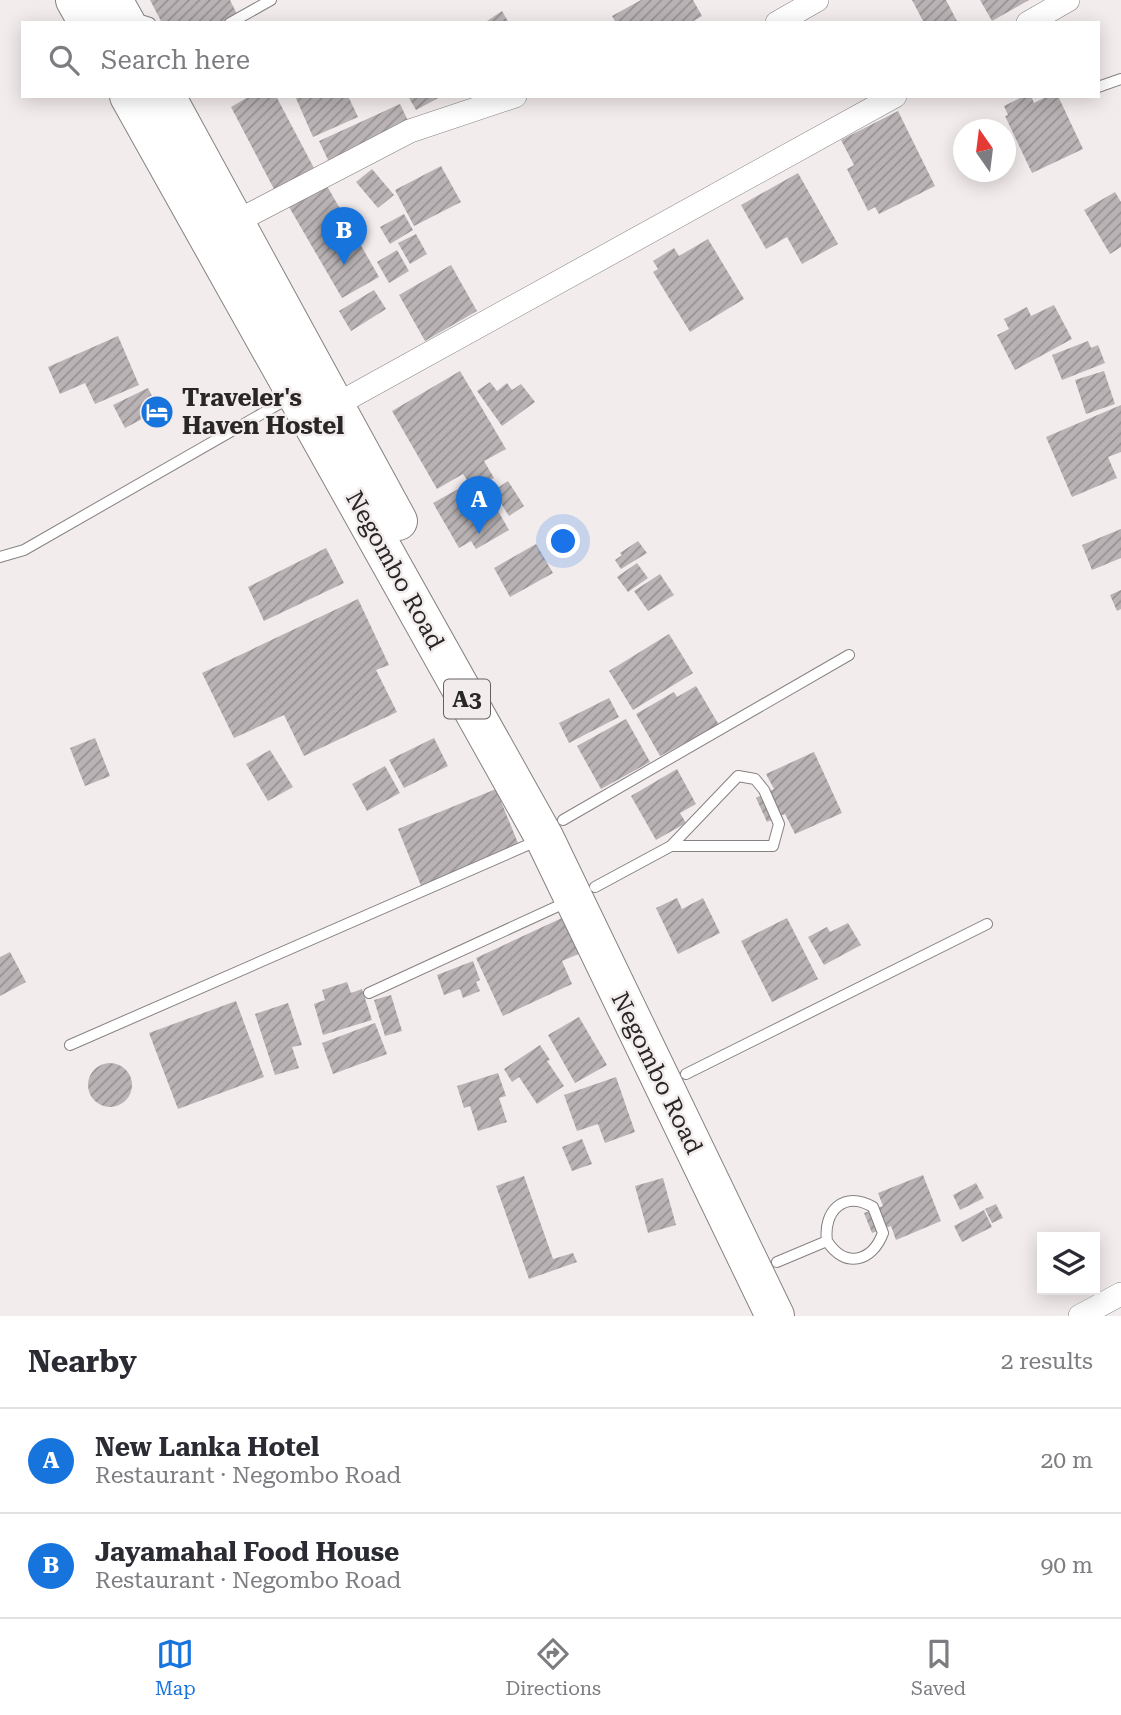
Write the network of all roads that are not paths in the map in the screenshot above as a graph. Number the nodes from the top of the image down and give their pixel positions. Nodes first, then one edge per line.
1 (75, 0) edge
2 (271, 0) edge
3 (817, 0) edge
4 (1068, 0) edge
5 (120, 17) edge
6 (234, 21) edge
7 (780, 21) edge
8 (1032, 21) edge
9 (1121, 79) edge
10 (1100, 86) edge
11 (130, 98) edge
12 (167, 98) edge
13 (509, 98) edge
14 (891, 98) edge
15 (221, 230) junction
16 (313, 406) junction
17 (0, 557) edge
18 (849, 655) dead end
19 (554, 829) junction
20 (671, 846) junction
21 (584, 893) junction
22 (987, 923) dead end
23 (369, 993) dead end
24 (70, 1045) dead end
25 (686, 1074) junction
26 (827, 1241) junction
27 (777, 1262) junction
28 (1121, 1294) edge
29 (775, 1316) edge
30 (803, 1316) edge
31 (1080, 1316) edge

1 - 5 highway
2 - 6 lane
3 - 7 street
4 - 8 street
9 - 10 lane
11 - 15 highway, Negombo Road / A3
12 - 15 highway, Negombo Road / A3
13 - 15 street
14 - 16 street
15 - 16 highway, Negombo Road / A3
16 - 17 lane
16 - 19 highway, Negombo Road / A3
18 - 19 lane
19 - 21 highway, Negombo Road / A3
19 - 24 lane
20 - 20 lane
20 - 21 lane
21 - 23 lane
21 - 25 highway, Negombo Road / A3
21 - 29 highway, Negombo Road / A3
22 - 25 lane
25 - 27 highway, Negombo Road / A3
26 - 26 lane
26 - 27 lane
27 - 30 highway, Negombo Road / A3
28 - 31 street

